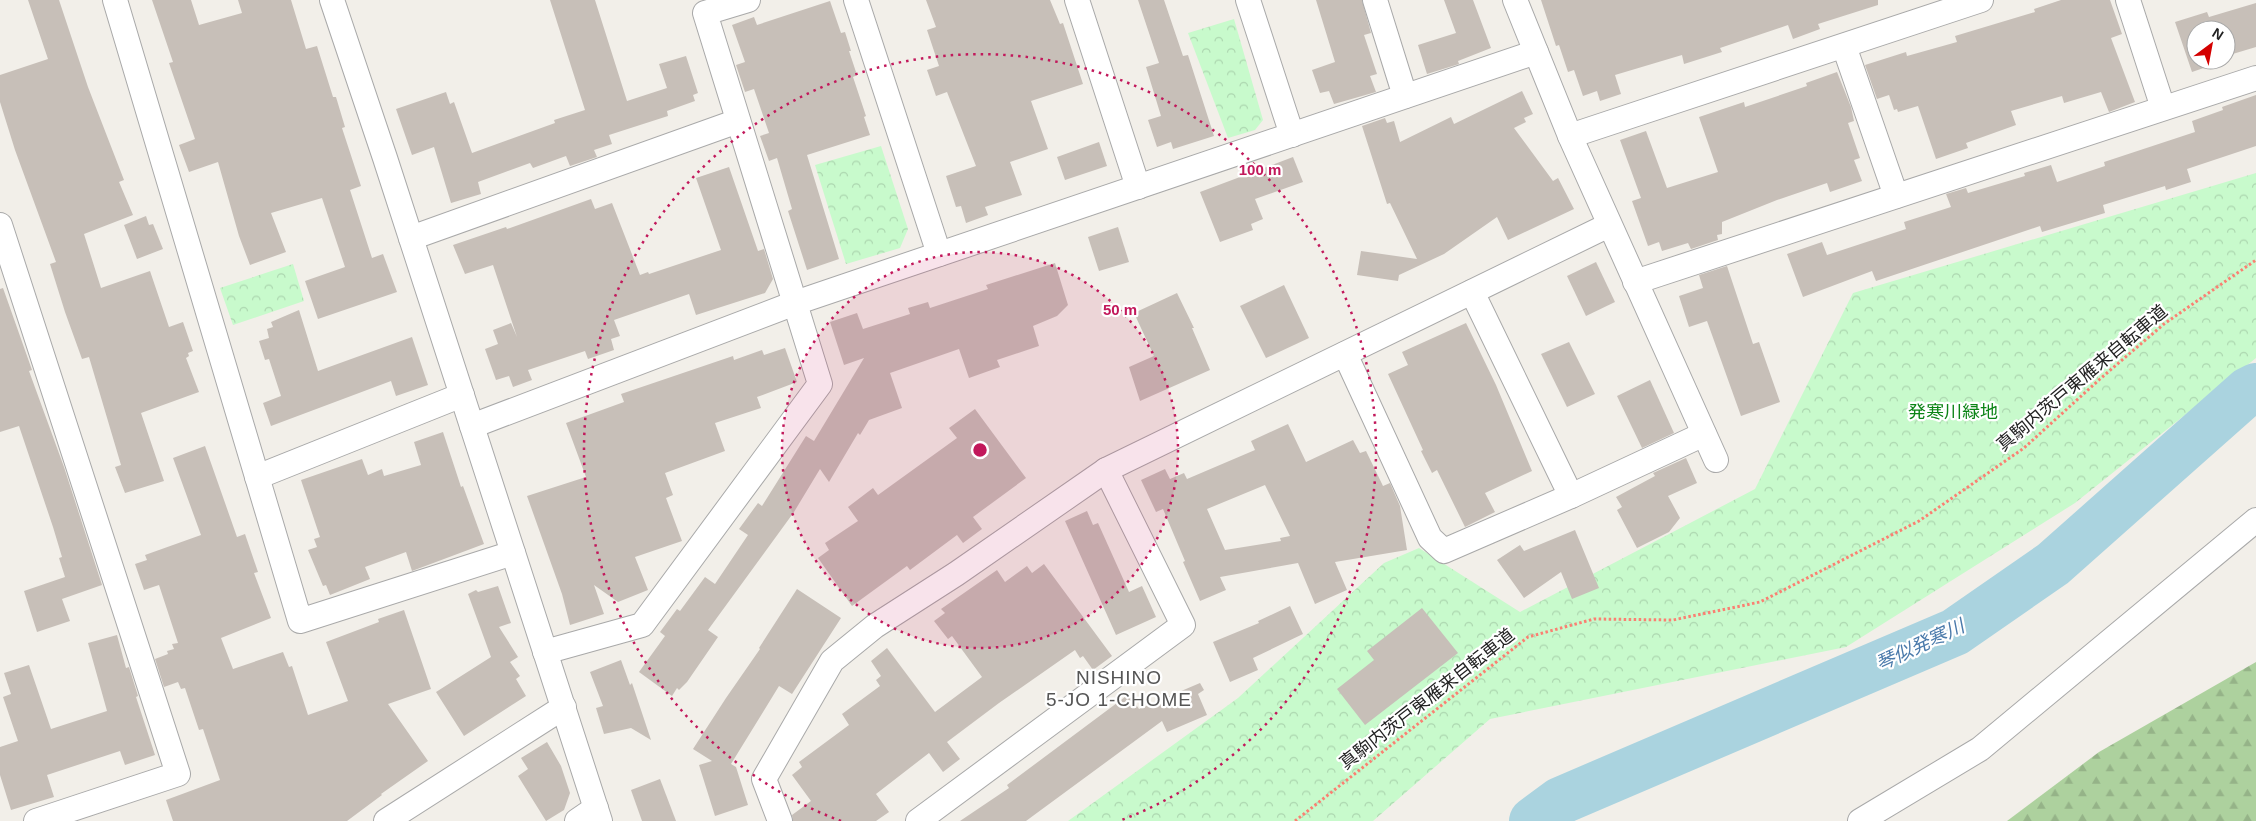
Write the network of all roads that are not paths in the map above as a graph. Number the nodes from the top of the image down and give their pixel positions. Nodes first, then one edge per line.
1 (115, 0) edge
2 (332, 0) edge
3 (748, 0) edge
4 (856, 0) edge
5 (1077, 0) edge
6 (1248, 0) edge
7 (1375, 0) edge
8 (1515, 0) edge
9 (1982, 0) edge
10 (2128, 0) edge
11 (1844, 46) junction
12 (1536, 52) junction
13 (2256, 78) edge
14 (1406, 96) junction
15 (2164, 108) junction
16 (738, 121) junction
17 (1292, 135) junction
18 (1570, 136) junction
19 (1138, 187) junction
20 (1896, 196) junction
21 (0, 225) edge
22 (1609, 225) junction
23 (411, 238) junction
24 (939, 254) junction
25 (6, 265) edge
26 (1634, 282) junction
27 (1472, 292) junction
28 (795, 303) junction
29 (1345, 354) junction
30 (462, 395) junction
31 (472, 426) junction
32 (1704, 434) junction
33 (1716, 460) dead end
34 (1106, 470) junction
35 (257, 477) junction
36 (1571, 496) junction
37 (2256, 520) edge
38 (513, 553) junction
39 (545, 652) junction
40 (564, 707) junction
41 (591, 817) edge
42 (36, 821) edge
43 (386, 821) edge
44 (780, 821) edge
45 (918, 821) edge
46 (1860, 821) edge

1 - 35 street
2 - 23 street
3 - 16 street
4 - 24 street
5 - 19 street
6 - 17 street
7 - 14 street
8 - 12 street
9 - 11 street
10 - 15 street
11 - 18 street
11 - 20 street
12 - 14 street
12 - 18 street
13 - 15 street
14 - 17 street
15 - 20 street
16 - 23 street
16 - 28 street
17 - 19 street
18 - 22 street
19 - 24 street
20 - 26 street
21 - 25 street
22 - 26 street
22 - 27 street
23 - 30 street
24 - 28 street
25 - 42 street
26 - 32 street
27 - 29 street
27 - 36 street
28 - 31 street
28 - 39 street
29 - 34 street
29 - 36 street
30 - 31 street
30 - 35 street
31 - 38 street
32 - 33 street
32 - 36 street
34 - 44 street
34 - 45 street
35 - 38 street
37 - 46 street
38 - 39 street
39 - 40 street
40 - 41 street
40 - 43 street

